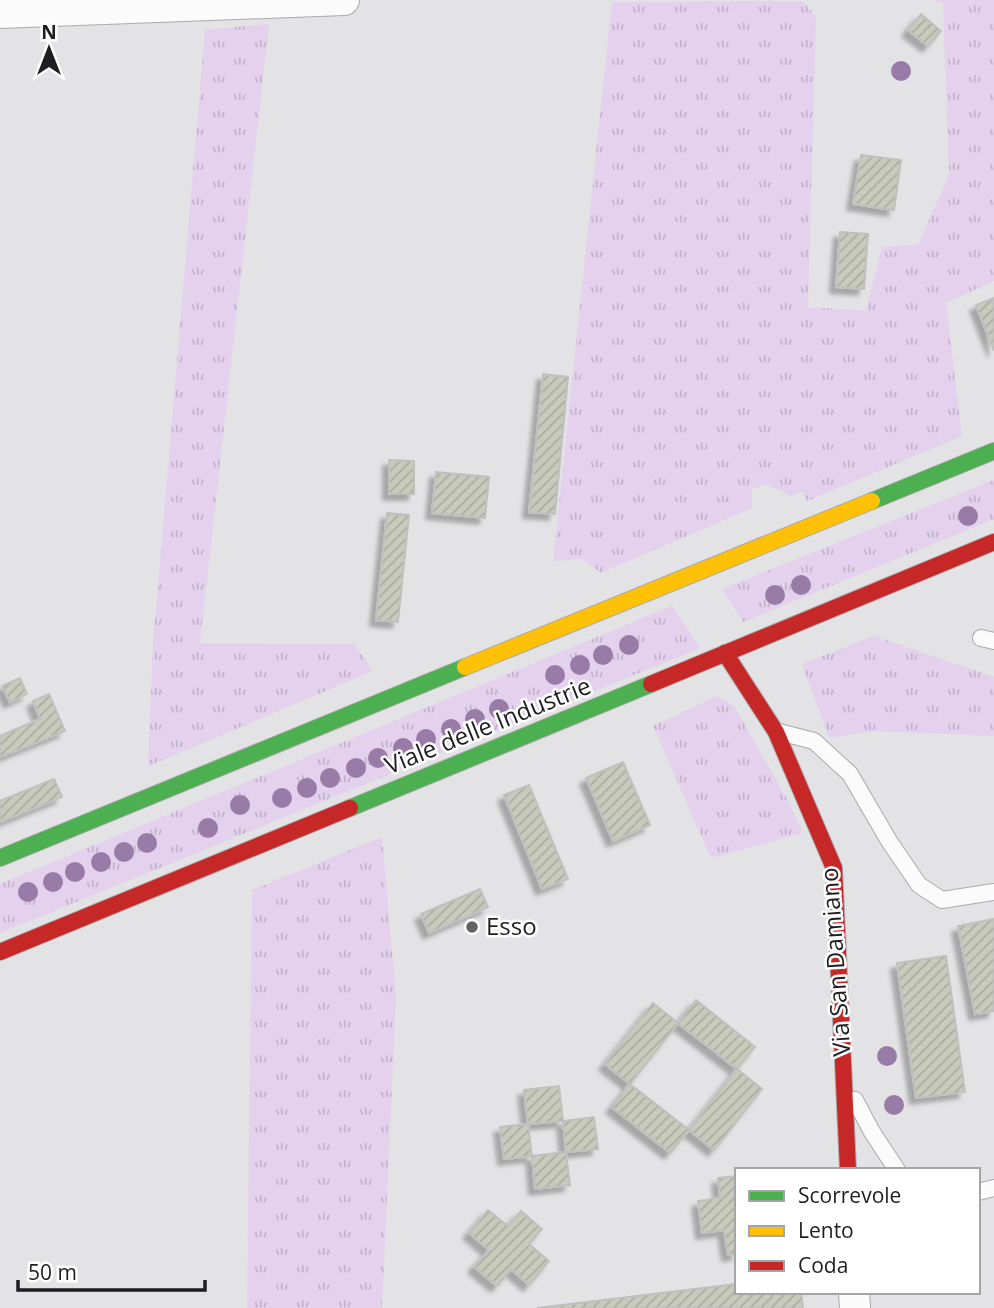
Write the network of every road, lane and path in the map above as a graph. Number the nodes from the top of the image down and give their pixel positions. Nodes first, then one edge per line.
1 (344, 0) edge
2 (0, 13) edge
3 (994, 450) edge
4 (994, 542) edge
5 (725, 653) junction
6 (776, 732) junction
7 (0, 858) edge
8 (994, 892) edge
9 (0, 952) edge
10 (844, 1079) junction
11 (848, 1168) edge
12 (896, 1168) edge

1 - 2 street
3 - 7 main road
4 - 5 main road, Viale delle Industrie
5 - 6 main road, Via San Damiano
5 - 9 main road, Viale delle Industrie
6 - 8 lane
6 - 10 main road, Via San Damiano
10 - 11 main road, Via San Damiano
10 - 12 lane

